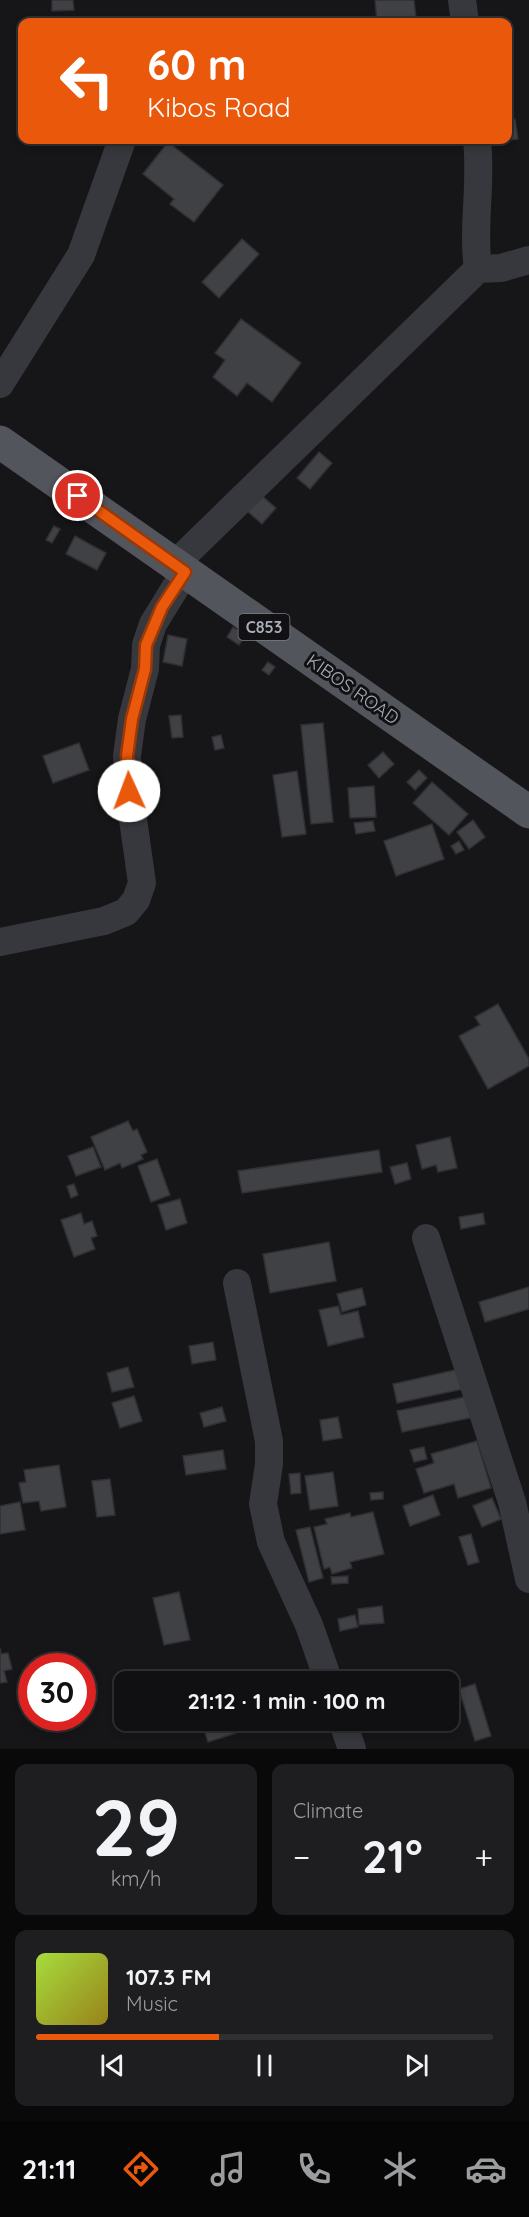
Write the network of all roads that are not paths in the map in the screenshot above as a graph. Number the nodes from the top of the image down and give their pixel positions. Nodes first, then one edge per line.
1 (462, 0) edge
2 (464, 18) edge
3 (121, 144) edge
4 (477, 144) edge
5 (529, 260) edge
6 (478, 269) junction
7 (0, 384) edge
8 (0, 442) edge
9 (180, 568) junction
10 (529, 812) edge
11 (0, 942) edge
12 (426, 1238) dead end
13 (237, 1283) dead end
14 (529, 1579) edge
15 (325, 1671) edge
16 (346, 1731) edge
17 (352, 1749) edge

1 - 2 street
3 - 7 street
4 - 6 street
5 - 6 street
6 - 9 street
8 - 9 main road, KIBOS ROAD / C853
9 - 10 main road, KIBOS ROAD / C853
9 - 11 street
12 - 14 street
13 - 15 street
16 - 17 street

